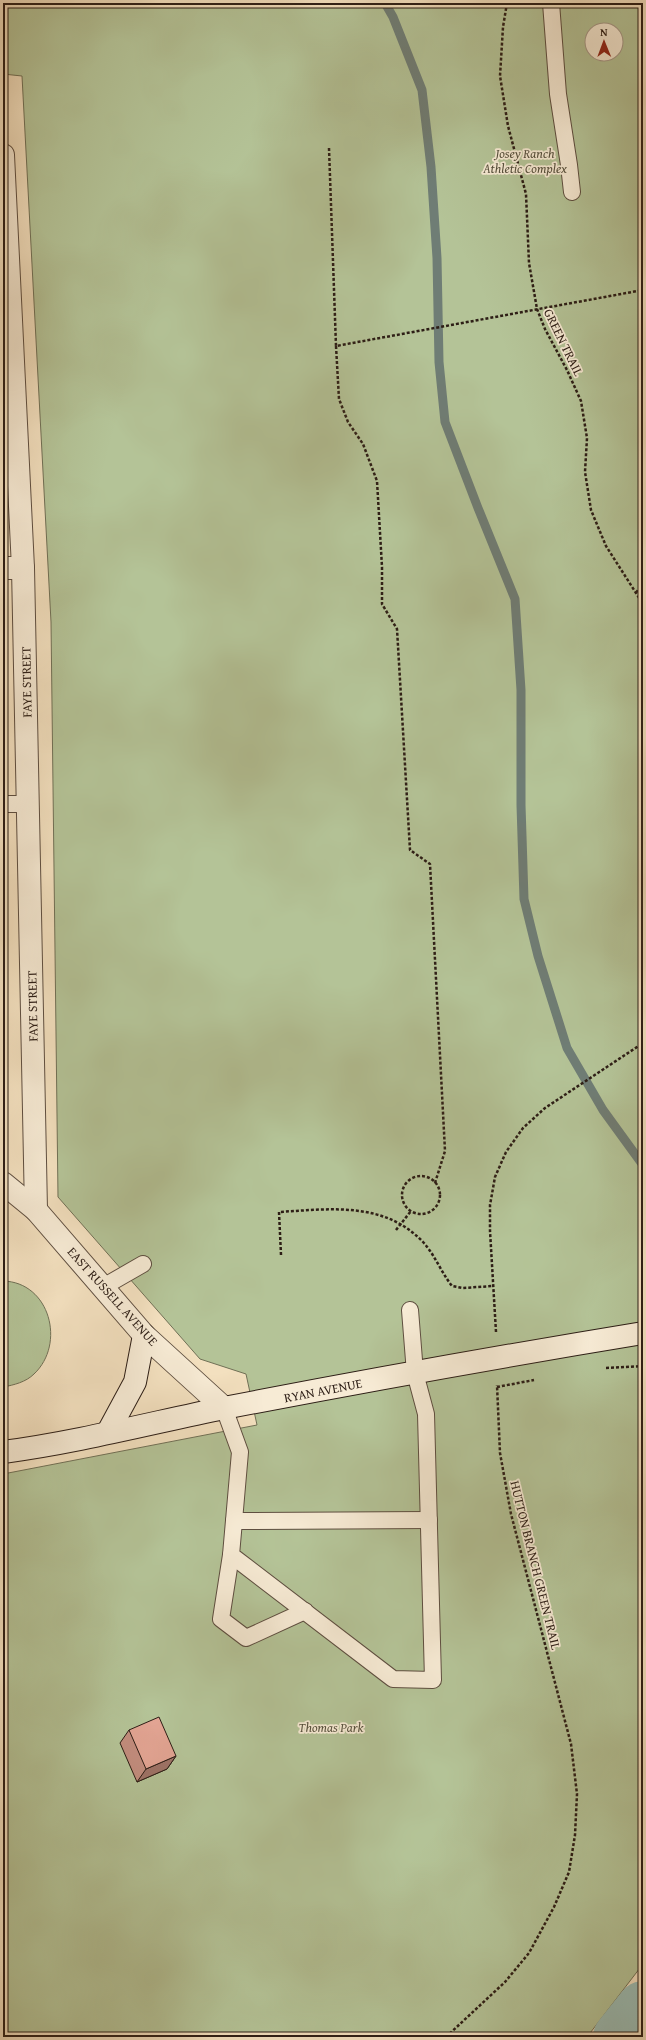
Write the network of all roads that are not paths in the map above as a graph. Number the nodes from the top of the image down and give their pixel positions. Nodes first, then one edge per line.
1 (551, 3) edge
2 (3, 155) edge
3 (572, 192) dead end
4 (7, 328) edge
5 (13, 568) edge
6 (3, 804) edge
7 (28, 804) junction
8 (3, 1183) edge
9 (36, 1210) junction
10 (144, 1264) dead end
11 (104, 1287) junction
12 (410, 1310) dead end
13 (643, 1333) edge
14 (144, 1335) junction
15 (415, 1373) junction
16 (224, 1408) junction
17 (108, 1432) junction
18 (3, 1452) edge
19 (428, 1520) junction
20 (234, 1521) junction
21 (232, 1555) junction
22 (305, 1611) junction

1 - 3 lane
2 - 4 street, FAYE STREET
4 - 5 street, FAYE STREET
5 - 7 street, FAYE STREET
6 - 7 lane
7 - 9 street, FAYE STREET
8 - 9 street, EAST RUSSELL AVENUE
9 - 11 street, EAST RUSSELL AVENUE
10 - 11 lane
11 - 14 street, EAST RUSSELL AVENUE
12 - 15 lane
13 - 15 street, RYAN AVENUE
14 - 16 street, EAST RUSSELL AVENUE
14 - 17 street
15 - 16 street, RYAN AVENUE
15 - 19 lane
16 - 17 street, RYAN AVENUE
16 - 20 lane
17 - 18 street, RYAN AVENUE
19 - 20 lane
19 - 22 lane
20 - 21 lane
21 - 22 lane
21 - 22 lane

